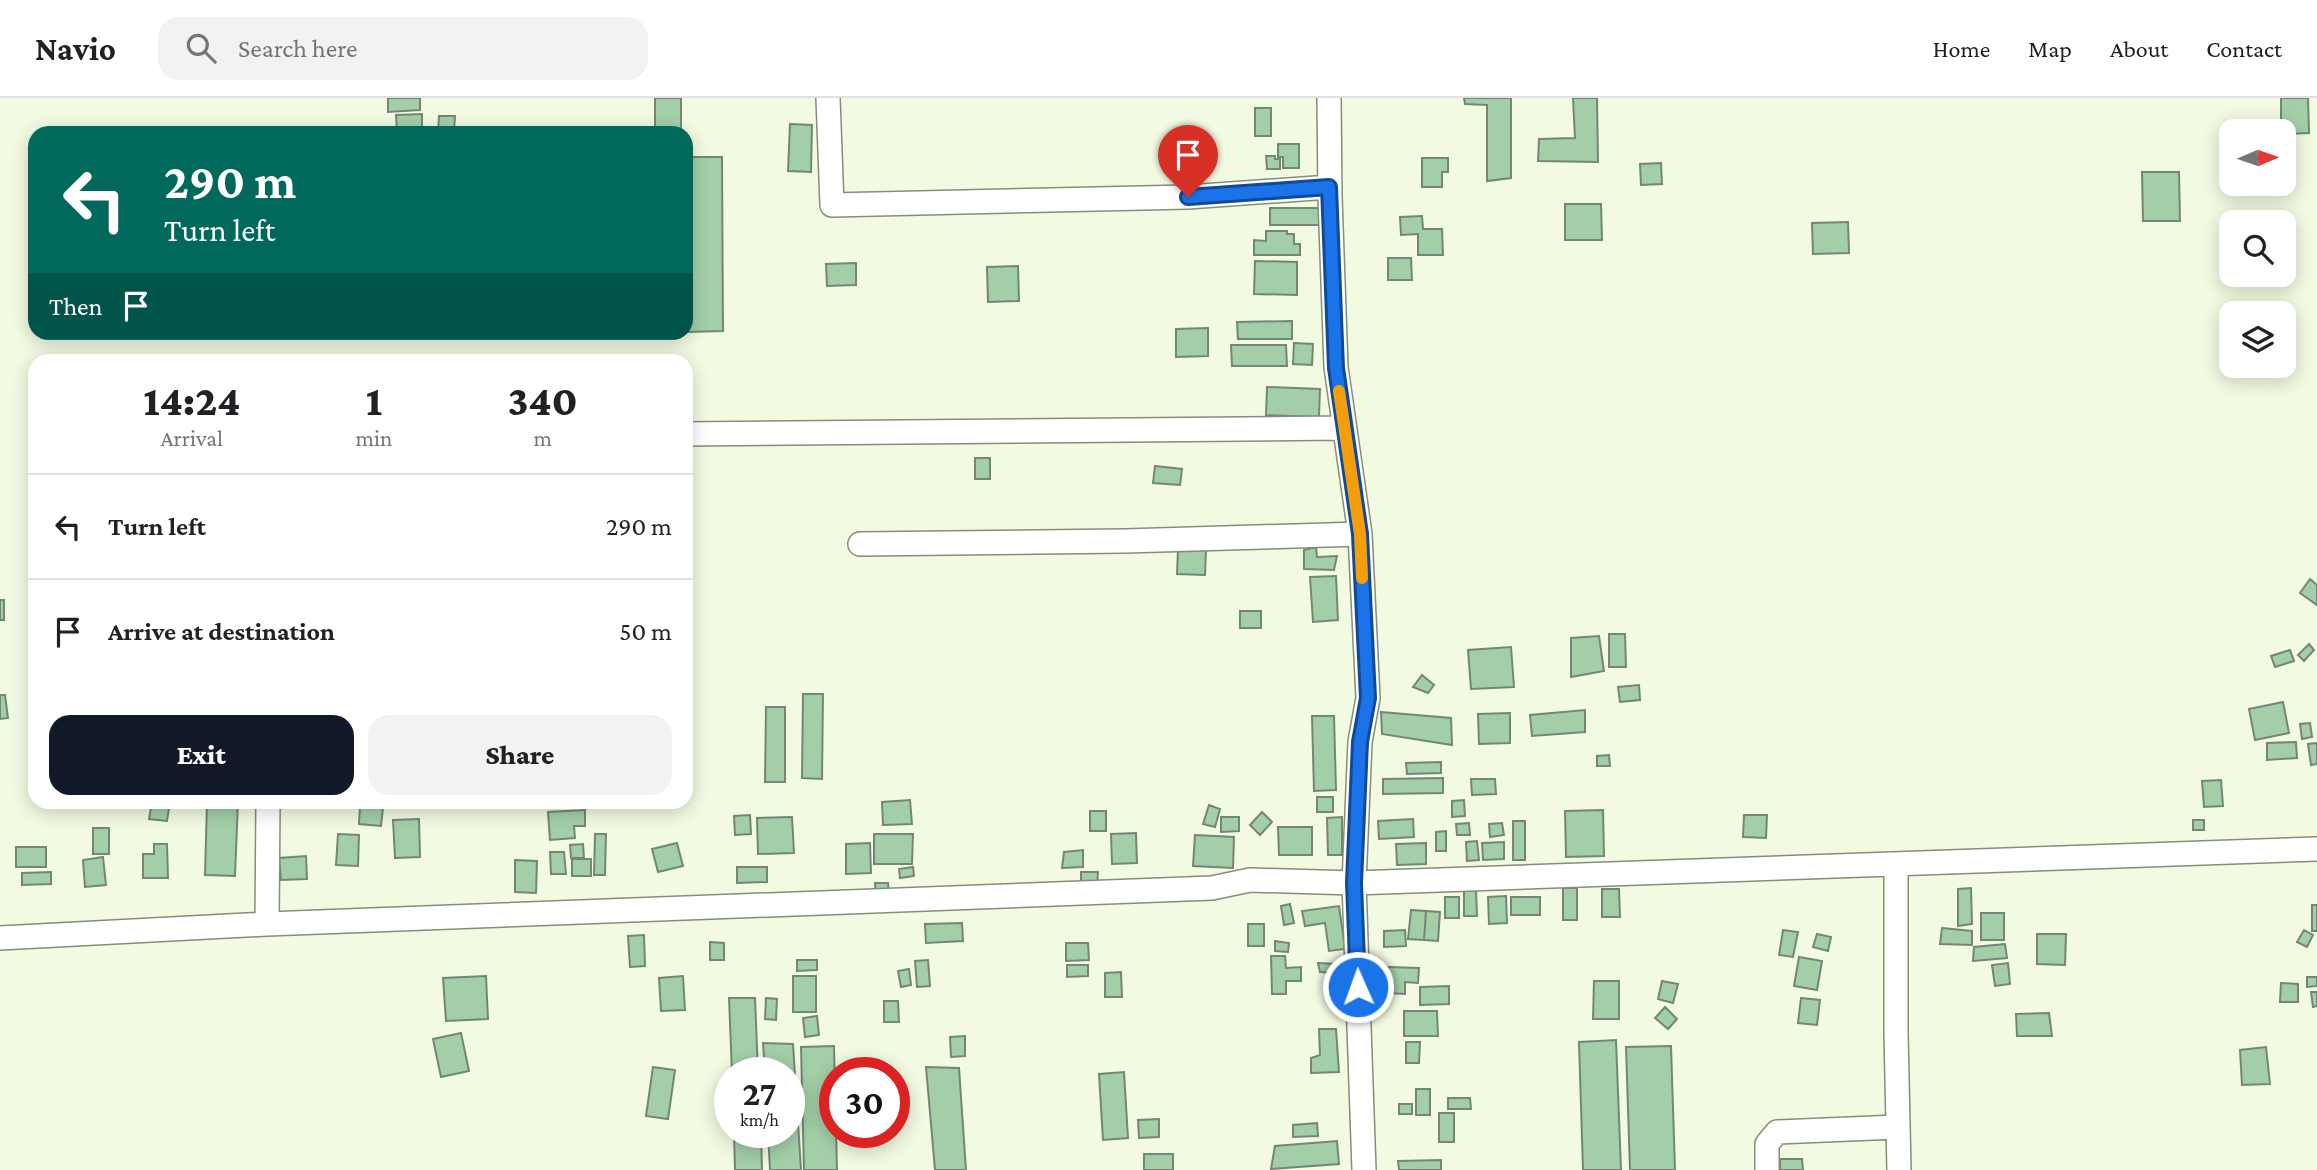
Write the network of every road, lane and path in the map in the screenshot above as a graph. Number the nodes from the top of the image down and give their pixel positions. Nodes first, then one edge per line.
1 (828, 98) edge
2 (1329, 98) edge
3 (1329, 187) junction
4 (1345, 428) junction
5 (693, 434) edge
6 (1360, 534) junction
7 (860, 544) dead end
8 (268, 809) edge
9 (2317, 849) edge
10 (1896, 864) junction
11 (1354, 883) junction
12 (267, 924) junction
13 (0, 938) edge
14 (1897, 1127) junction
15 (1364, 1170) edge
16 (1767, 1170) edge
17 (1899, 1170) edge

1 - 3 street
2 - 3 street
3 - 4 street
4 - 5 street
4 - 6 street
6 - 7 street
6 - 11 street
8 - 12 street
9 - 10 street
10 - 11 street
10 - 14 street
11 - 12 street
11 - 15 street
12 - 13 street
14 - 16 street
14 - 17 street

